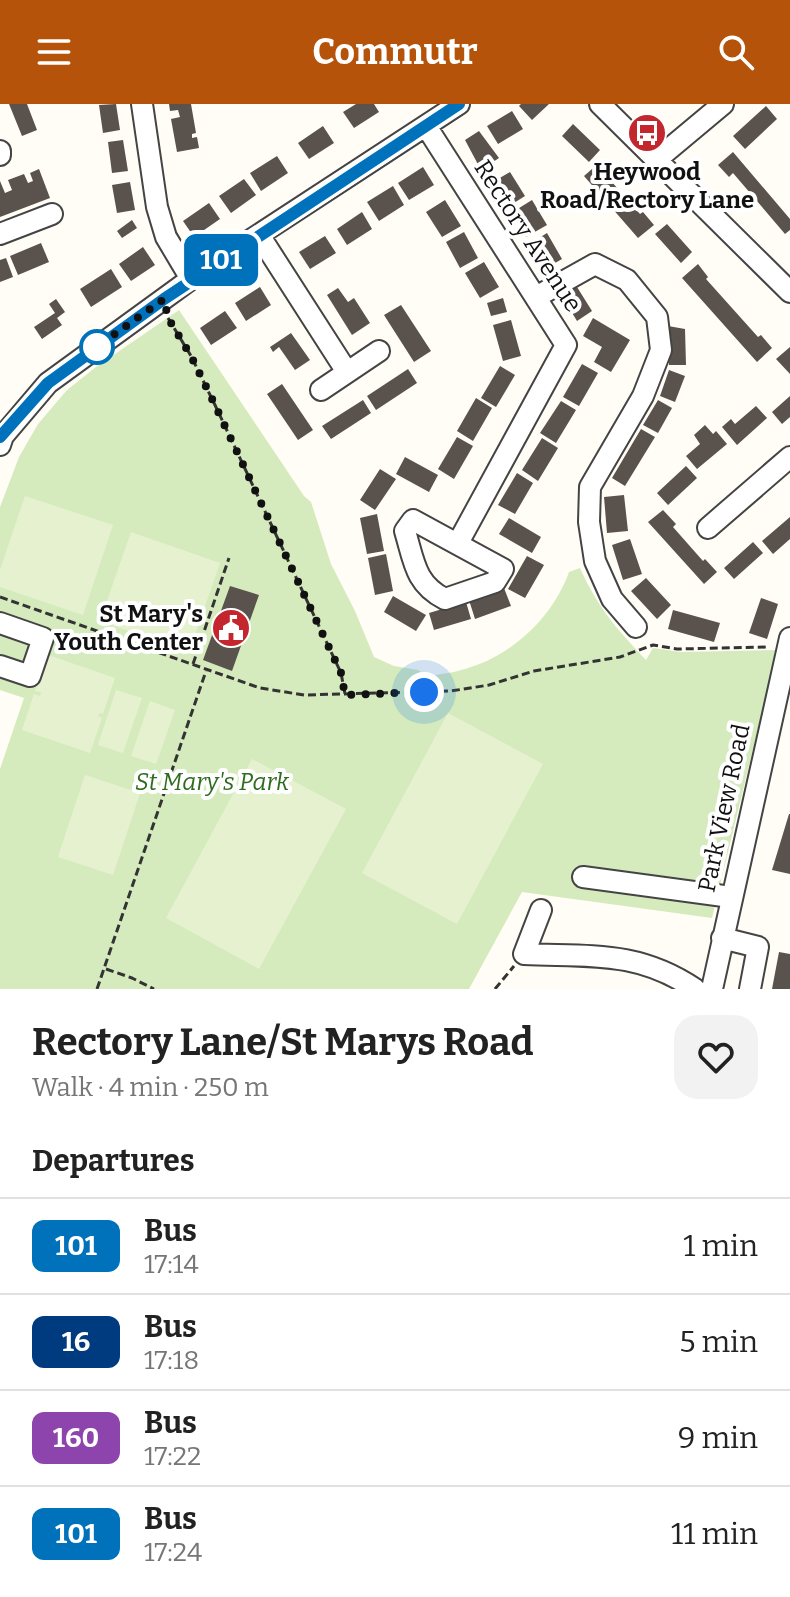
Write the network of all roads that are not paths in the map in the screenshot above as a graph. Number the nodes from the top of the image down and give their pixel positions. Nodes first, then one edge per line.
1 (142, 104) edge
2 (459, 104) edge
3 (600, 104) edge
4 (723, 104) edge
5 (426, 126) junction
6 (656, 160) junction
7 (52, 214) dead end
8 (0, 234) edge
9 (259, 235) junction
10 (191, 279) junction
11 (790, 292) edge
12 (536, 297) junction
13 (379, 351) dead end
14 (347, 372) junction
15 (321, 390) dead end
16 (1, 439) edge
17 (790, 457) edge
18 (708, 528) dead end
19 (458, 543) junction
20 (0, 623) edge
21 (636, 627) dead end
22 (788, 643) edge
23 (0, 666) edge
24 (583, 877) dead end
25 (731, 897) junction
26 (541, 910) dead end
27 (722, 938) junction
28 (695, 989) edge
29 (712, 989) edge
30 (750, 989) edge

1 - 10 street
2 - 5 street
3 - 6 street
4 - 6 street
5 - 9 street
5 - 12 street, Rectory Avenue
6 - 11 street
7 - 8 street
9 - 10 street
9 - 14 street
10 - 16 street
12 - 19 street, Rectory Avenue
12 - 21 street
13 - 14 street
14 - 15 street
17 - 18 street
19 - 19 street
20 - 23 street
22 - 25 street, Park View Road
24 - 25 street
25 - 27 street, Park View Road
26 - 28 street
27 - 29 street, Park View Road
27 - 30 street

